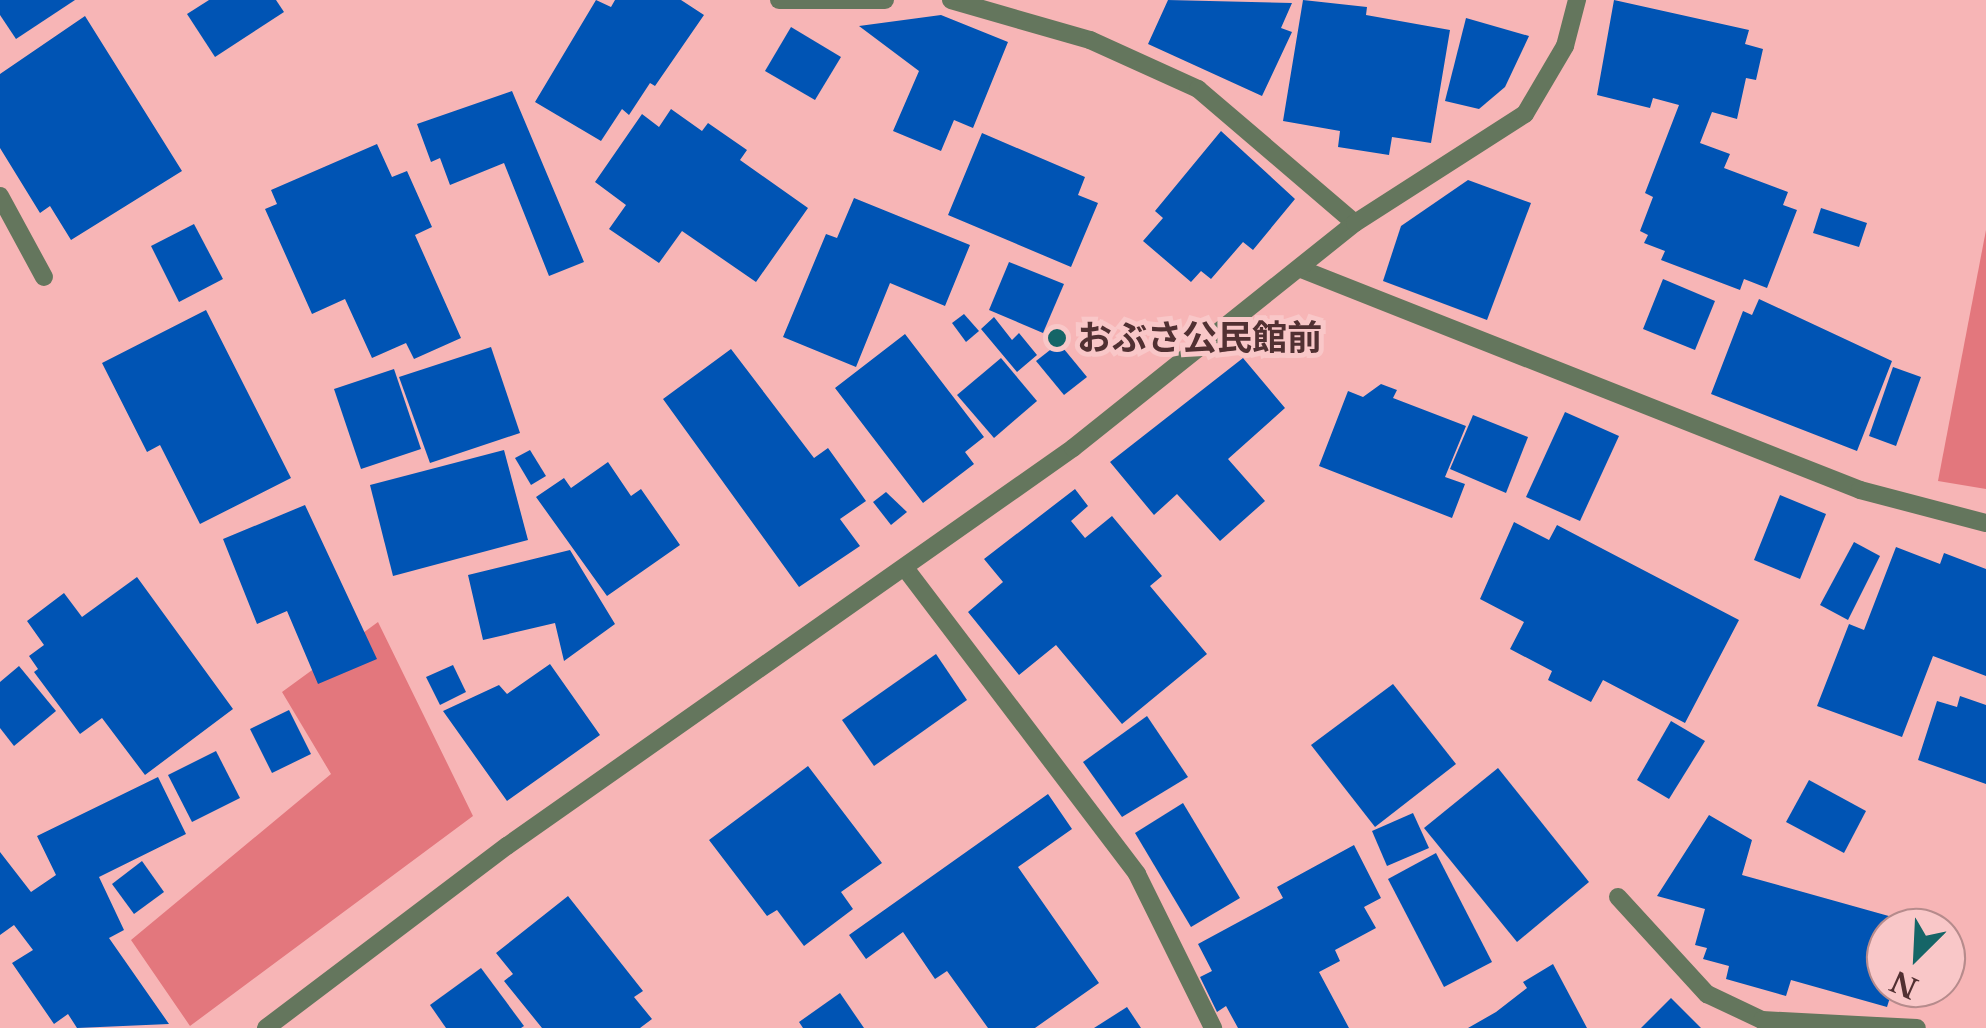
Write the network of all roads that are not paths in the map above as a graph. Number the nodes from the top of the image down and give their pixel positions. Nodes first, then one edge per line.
1 (779, 0) edge
2 (885, 0) edge
3 (952, 0) edge
4 (1577, 0) edge
5 (0, 196) edge
6 (1354, 224) junction
7 (1301, 269) junction
8 (44, 277) dead end
9 (1986, 523) edge
10 (905, 568) junction
11 (1618, 897) dead end
12 (266, 1028) edge
13 (1213, 1028) edge
14 (1917, 1028) edge

1 - 2 street
3 - 6 street
4 - 6 street
5 - 8 street
6 - 7 street
7 - 9 street
7 - 10 street
10 - 12 street
10 - 13 street
11 - 14 street

